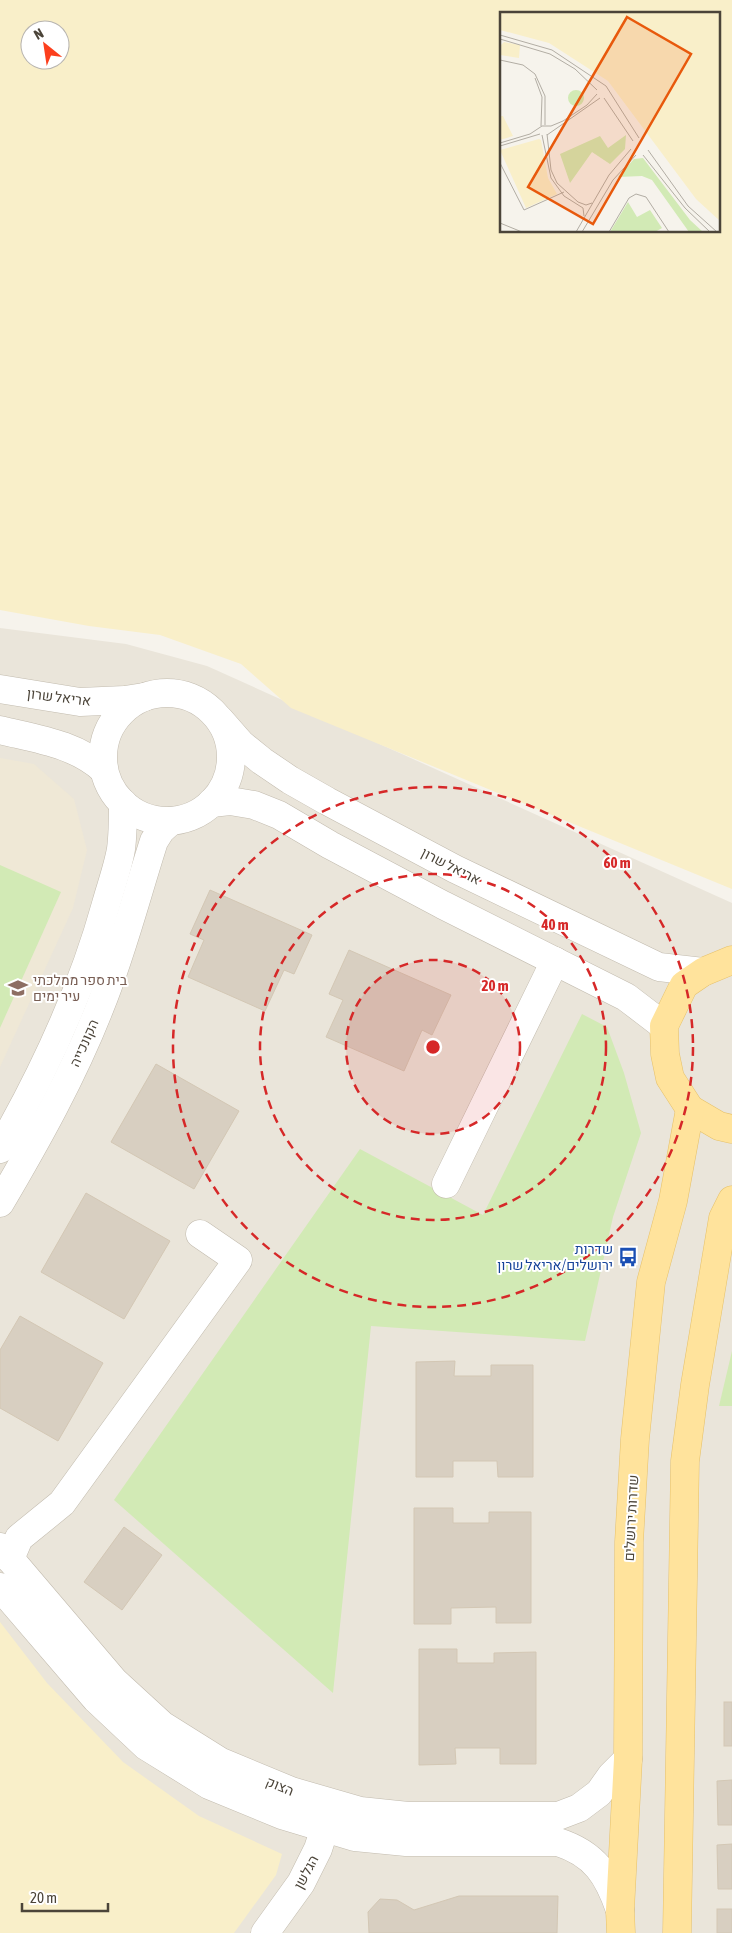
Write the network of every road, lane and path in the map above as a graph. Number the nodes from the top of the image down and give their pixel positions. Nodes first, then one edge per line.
1 (0, 689) edge
2 (148, 696) junction
3 (220, 720) junction
4 (0, 730) edge
5 (104, 770) junction
6 (123, 803) junction
7 (211, 803) junction
8 (171, 821) junction
9 (732, 960) edge
10 (555, 961) junction
11 (703, 972) junction
12 (664, 1026) junction
13 (690, 1109) junction
14 (732, 1129) edge
15 (0, 1149) edge
16 (446, 1184) dead end
17 (732, 1200) edge
18 (0, 1204) edge
19 (200, 1234) dead end
20 (5, 1553) edge
21 (0, 1587) edge
22 (628, 1759) junction
23 (329, 1816) junction
24 (620, 1922) edge
25 (266, 1933) edge
26 (677, 1933) edge

1 - 2 street, אריאל שרון
2 - 3 street
2 - 5 street
3 - 7 street
3 - 11 street, אריאל שרון
4 - 5 street
5 - 6 street
6 - 8 street
6 - 15 street, הקונכייה
7 - 8 street
7 - 10 street
8 - 18 street, הקונכייה
9 - 11 main road
10 - 12 street
10 - 16 street
11 - 12 main road
12 - 13 main road
13 - 14 main road
13 - 22 main road, שדרות ירושלים
17 - 26 main road
19 - 20 street
20 - 23 street, הצוק
21 - 23 street, הצוק
22 - 23 street, הצוק
22 - 24 main road, שדרות ירושלים
23 - 24 street, הצוק
23 - 25 street, הגלשן

